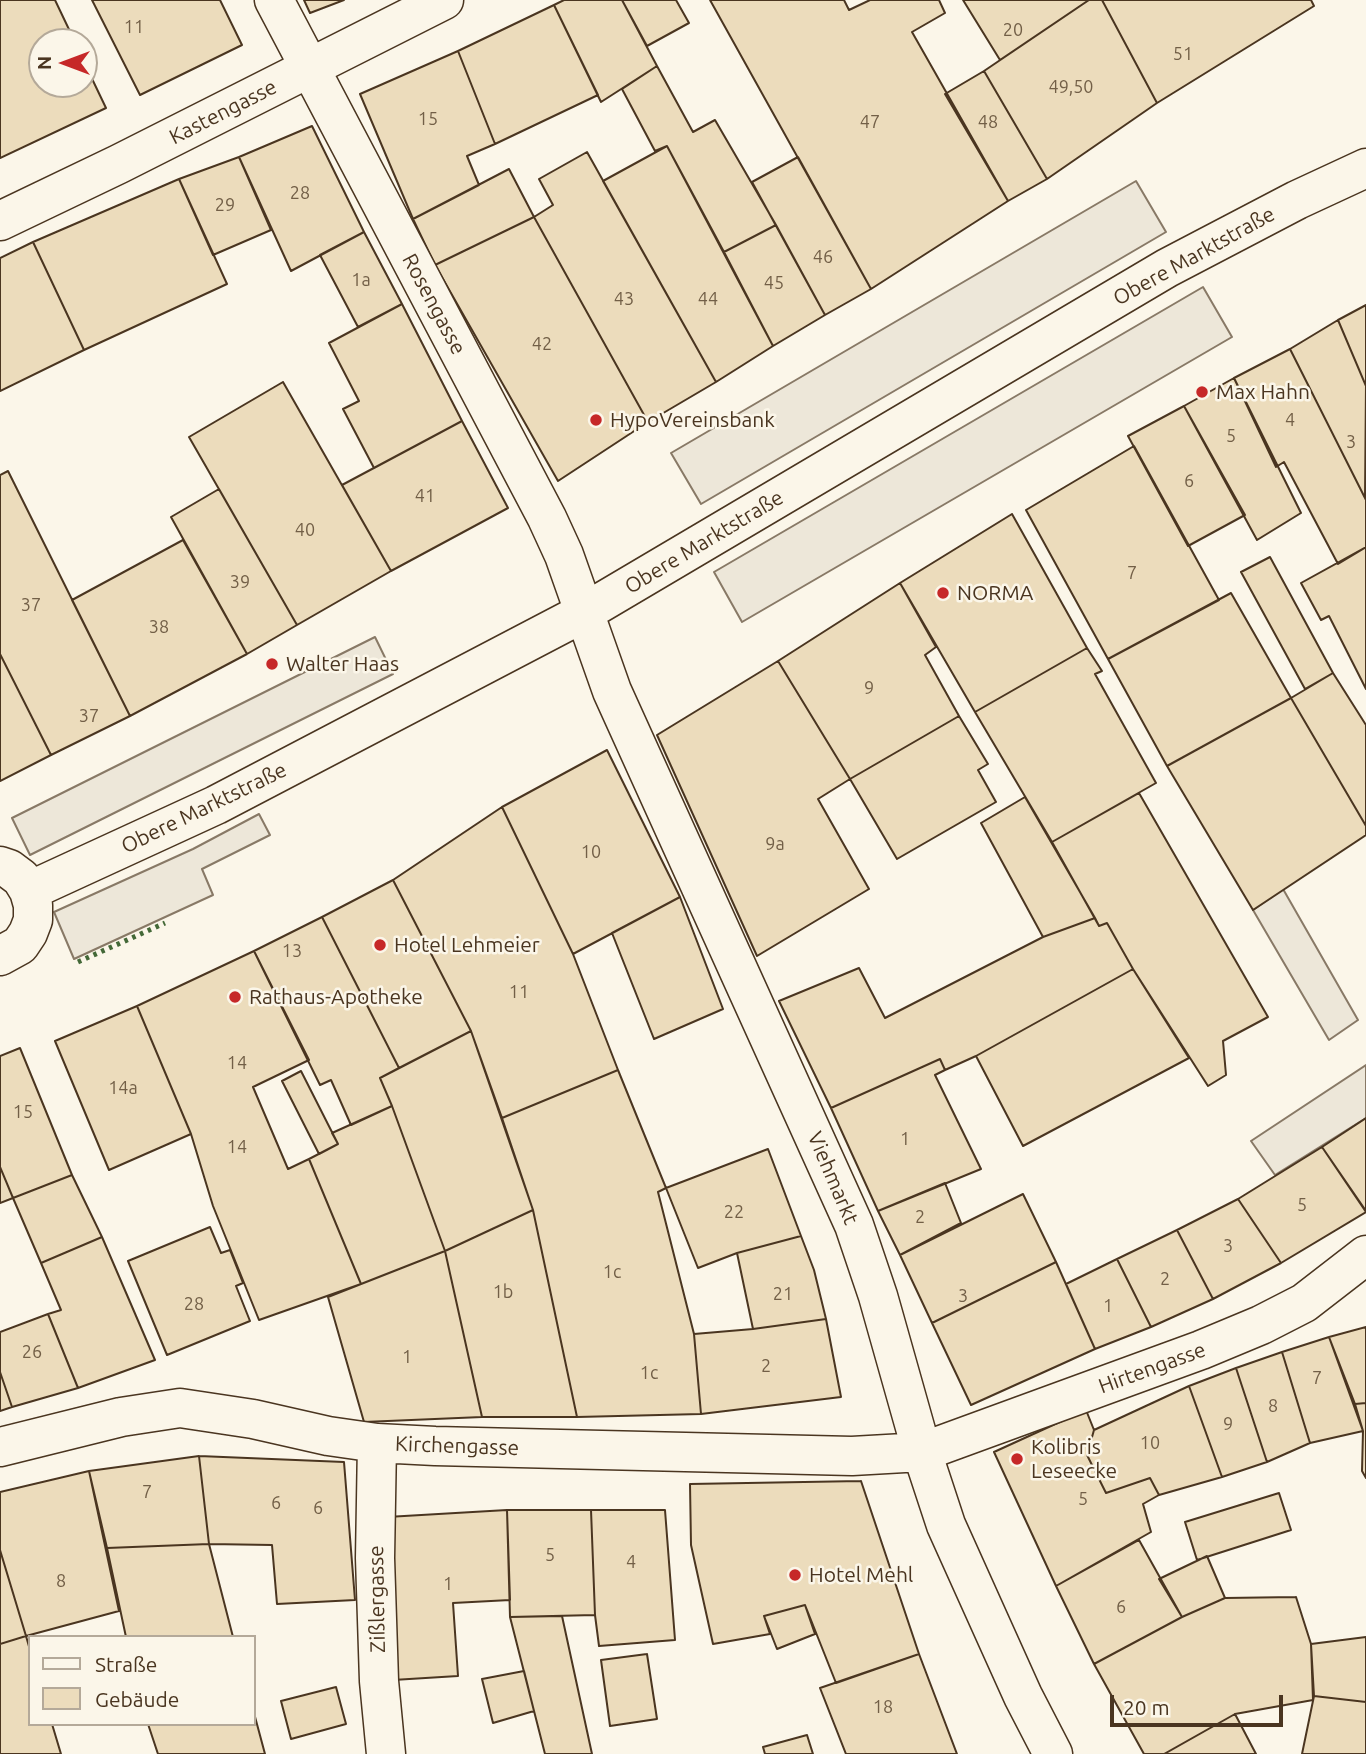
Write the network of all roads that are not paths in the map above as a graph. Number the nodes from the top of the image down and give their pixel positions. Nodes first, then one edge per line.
1 (274, 0) edge
2 (444, 0) edge
3 (310, 68) junction
4 (1366, 168) edge
5 (0, 221) edge
6 (585, 612) junction
7 (0, 866) edge
8 (29, 891) junction
9 (0, 956) edge
10 (1366, 1255) edge
11 (377, 1443) junction
12 (0, 1447) edge
13 (922, 1451) junction
14 (386, 1754) edge
15 (1053, 1754) edge

1 - 3 street, Rosengasse
2 - 3 street, Kastengasse
3 - 5 street, Kastengasse
3 - 6 street, Rosengasse
4 - 6 street, Obere Marktstraße
6 - 8 street, Obere Marktstraße
6 - 13 street, Viehmarkt
7 - 8 street
8 - 9 street
10 - 13 street, Hirtengasse
11 - 12 street, Kirchengasse
11 - 13 street, Kirchengasse
11 - 14 street, Zißlergasse
13 - 15 street, Viehmarkt

